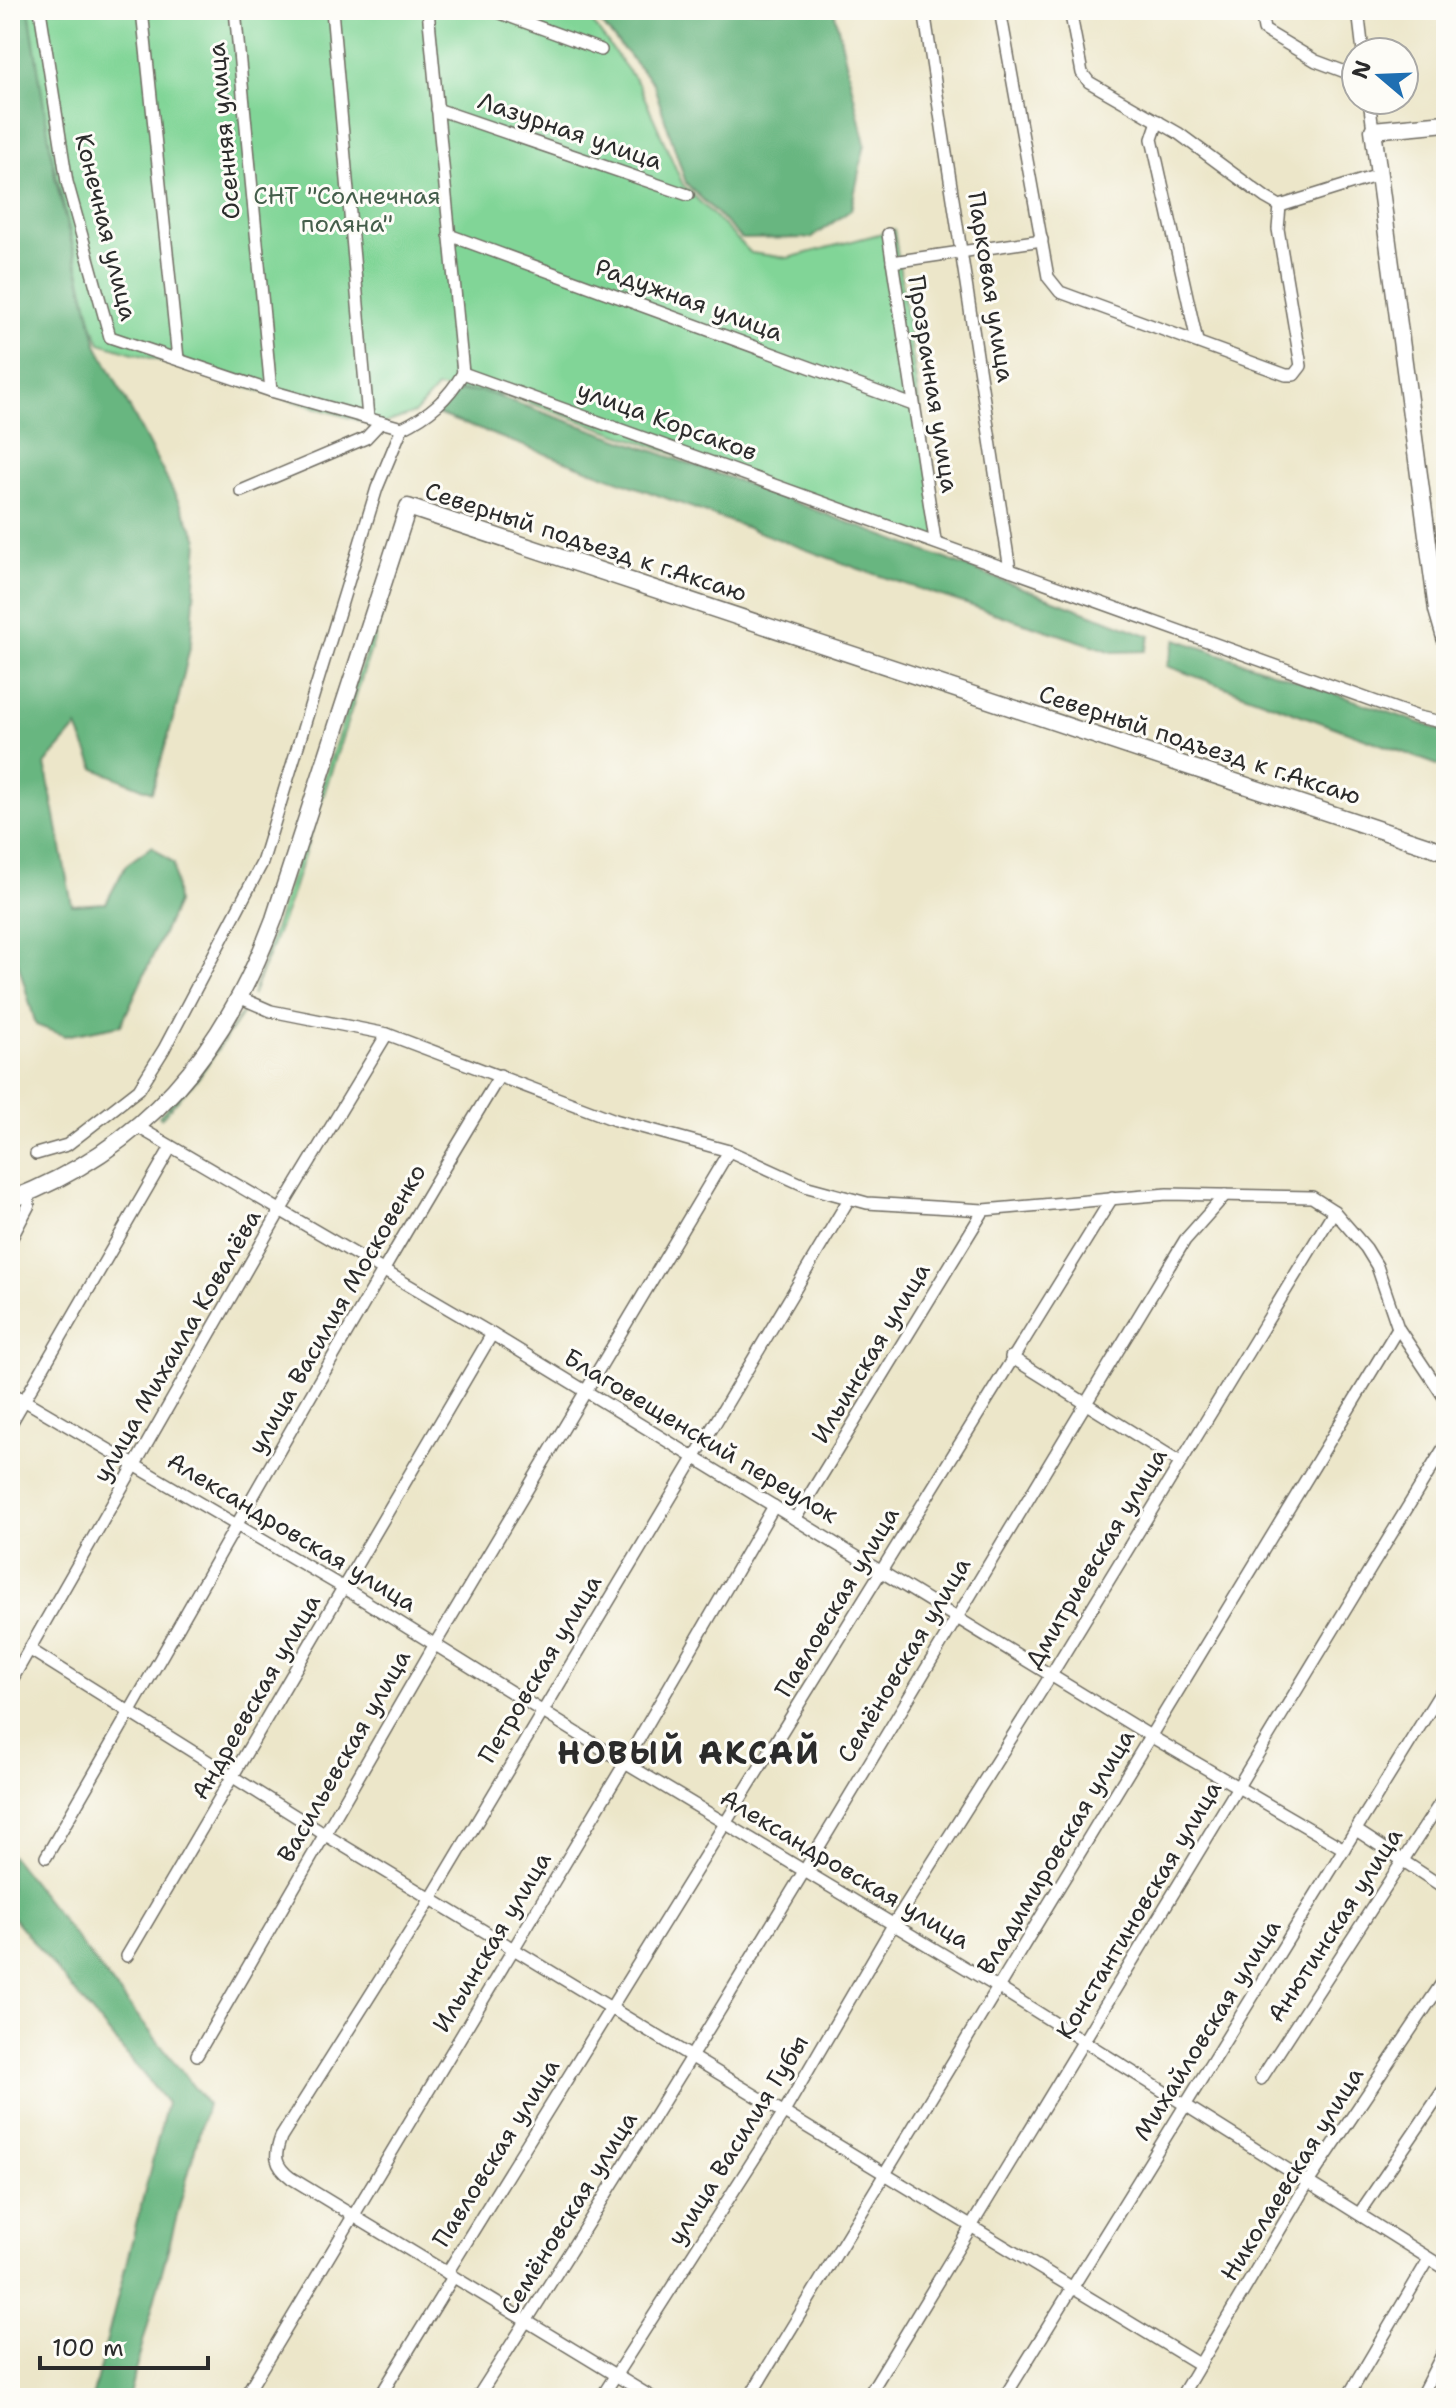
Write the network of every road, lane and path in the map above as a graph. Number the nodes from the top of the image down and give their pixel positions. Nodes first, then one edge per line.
1 (40, 10) edge
2 (142, 10) edge
3 (235, 10) edge
4 (332, 10) edge
5 (428, 10) edge
6 (492, 10) edge
7 (924, 10) edge
8 (1000, 10) edge
9 (1070, 10) edge
10 (1261, 10) edge
11 (1358, 10) edge
12 (1361, 36) edge
13 (601, 50) dead end
14 (1340, 70) edge
15 (437, 109) junction
16 (1371, 116) edge
17 (1158, 121) junction
18 (1446, 123) edge
19 (1373, 130) junction
20 (1379, 175) junction
21 (688, 195) dead end
22 (1280, 206) junction
23 (888, 234) dead end
24 (449, 235) junction
25 (1042, 240) junction
26 (964, 252) junction
27 (892, 262) junction
28 (1197, 341) junction
29 (178, 359) junction
30 (463, 373) junction
31 (271, 391) junction
32 (913, 405) junction
33 (368, 418) junction
34 (381, 422) junction
35 (402, 428) junction
36 (241, 491) dead end
37 (935, 540) junction
38 (1010, 570) junction
39 (1446, 641) edge
40 (1446, 723) edge
41 (1446, 852) edge
42 (241, 998) junction
43 (387, 1034) junction
44 (500, 1075) junction
45 (138, 1127) junction
46 (171, 1147) junction
47 (729, 1151) junction
48 (36, 1154) dead end
49 (28, 1193) junction
50 (1225, 1195) junction
51 (1112, 1198) junction
52 (849, 1199) junction
53 (10, 1200) edge
54 (984, 1210) junction
55 (280, 1211) junction
56 (1334, 1211) junction
57 (10, 1241) edge
58 (380, 1272) junction
59 (1398, 1328) junction
60 (492, 1334) junction
61 (1011, 1357) junction
62 (584, 1391) junction
63 (10, 1392) edge
64 (24, 1400) junction
65 (1446, 1400) edge
66 (1086, 1402) junction
67 (10, 1425) edge
68 (1446, 1444) edge
69 (693, 1456) junction
70 (1180, 1462) junction
71 (136, 1463) junction
72 (774, 1506) junction
73 (795, 1519) junction
74 (239, 1527) junction
75 (882, 1573) junction
76 (344, 1588) junction
77 (955, 1617) junction
78 (435, 1644) junction
79 (29, 1649) junction
80 (1051, 1675) junction
81 (10, 1683) edge
82 (1446, 1684) edge
83 (540, 1710) junction
84 (130, 1712) junction
85 (1152, 1737) junction
86 (625, 1763) junction
87 (236, 1777) junction
88 (1238, 1788) junction
89 (1446, 1794) edge
90 (728, 1823) junction
91 (1356, 1830) junction
92 (324, 1834) junction
93 (1344, 1849) junction
94 (46, 1857) dead end
95 (1403, 1862) junction
96 (804, 1871) junction
97 (1446, 1889) edge
98 (432, 1897) junction
99 (893, 1925) junction
100 (514, 1948) junction
101 (127, 1956) dead end
102 (1446, 1977) edge
103 (999, 1988) junction
104 (610, 2009) junction
105 (1086, 2042) junction
106 (197, 2055) dead end
107 (693, 2059) junction
108 (1261, 2079) dead end
109 (1446, 2086) edge
110 (1185, 2108) junction
111 (784, 2112) junction
112 (885, 2174) junction
113 (1307, 2184) junction
114 (1359, 2214) junction
115 (355, 2216) junction
116 (973, 2228) junction
117 (1429, 2259) junction
118 (1446, 2269) edge
119 (450, 2275) junction
120 (1071, 2287) junction
121 (526, 2322) junction
122 (1446, 2347) edge
123 (1200, 2365) junction
124 (615, 2375) junction
125 (244, 2398) edge
126 (379, 2398) edge
127 (477, 2398) edge
128 (601, 2398) edge
129 (653, 2398) edge
130 (749, 2398) edge
131 (867, 2398) edge
132 (1004, 2398) edge
133 (1180, 2398) edge
134 (1347, 2398) edge
135 (1420, 2398) edge

1 - 29 street, Конечная улица
2 - 29 street
3 - 31 street, Осенняя улица
4 - 33 street
5 - 15 street
6 - 13 street
7 - 26 street, Парковая улица
8 - 25 street
9 - 17 street
10 - 14 street
11 - 12 street
15 - 21 street, Лазурная улица
15 - 24 street
16 - 19 street
17 - 22 street
17 - 28 street
18 - 19 street
19 - 20 street
20 - 22 street
20 - 39 street
22 - 28 street
23 - 27 street, Прозрачная улица
24 - 30 street
24 - 32 street, Радужная улица
25 - 26 street
25 - 28 street
26 - 27 street
26 - 38 street, Парковая улица
27 - 32 street, Прозрачная улица
29 - 31 street
30 - 35 street
30 - 37 street, улица Корсаков
31 - 33 street
32 - 37 street, Прозрачная улица
33 - 34 street
34 - 35 street
34 - 36 street
35 - 48 street
37 - 38 street, улица Корсаков
38 - 40 street, улица Корсаков
41 - 42 street, Северный подъезд к г.Аксаю
42 - 43 street
42 - 45 street, Северный подъезд к г.Аксаю
43 - 44 street
43 - 55 street, улица Михаила Ковалёва
44 - 47 street
44 - 58 street, улица Василия Московенко
45 - 46 street, Благовещенский переулок
45 - 49 street, Северный подъезд к г.Аксаю
46 - 55 street, Благовещенский переулок
46 - 64 street
47 - 52 street
47 - 62 street, Васильевская улица
49 - 53 street, Северный подъезд к г.Аксаю
49 - 57 street
50 - 51 street
50 - 56 street
50 - 66 street, Семёновская улица
51 - 54 street
51 - 61 street, Павловская улица
52 - 54 street
52 - 69 street, Петровская улица
54 - 73 street, Ильинская улица
55 - 58 street, Благовещенский переулок
55 - 71 street, улица Михаила Ковалёва
56 - 59 street
56 - 70 street, Дмитриевская улица
58 - 60 street, Благовещенский переулок
58 - 74 street, улица Василия Московенко
59 - 65 street
59 - 85 street, Владимировская улица
60 - 62 street, Благовещенский переулок
60 - 76 street, Андреевская улица
61 - 66 street
61 - 75 street, Павловская улица
62 - 69 street, Благовещенский переулок
62 - 78 street, Васильевская улица
63 - 64 street, Александровская улица
64 - 67 street
64 - 71 street, Александровская улица
66 - 70 street
66 - 77 street, Семёновская улица
68 - 88 street, Константиновская улица
69 - 72 street, Благовещенский переулок
69 - 83 street, Петровская улица
70 - 80 street, Дмитриевская улица
71 - 74 street, Александровская улица
71 - 79 street, улица Михаила Ковалёва
72 - 73 street, Благовещенский переулок
72 - 86 street, Ильинская улица
73 - 75 street, Благовещенский переулок
74 - 76 street, Александровская улица
74 - 84 street, улица Василия Московенко
75 - 77 street, Благовещенский переулок
75 - 90 street, Павловская улица
76 - 78 street, Александровская улица
76 - 87 street, Андреевская улица
77 - 80 street, Благовещенский переулок
77 - 96 street, Семёновская улица
78 - 83 street, Александровская улица
78 - 92 street, Васильевская улица
79 - 81 street, улица Михаила Ковалёва
79 - 84 street
80 - 85 street, Благовещенский переулок
80 - 99 street, Дмитриевская улица
82 - 91 street, Михайловская улица
83 - 86 street, Александровская улица
83 - 98 street, Петровская улица
84 - 87 street
84 - 94 street, улица Василия Московенко
85 - 88 street, Благовещенский переулок
85 - 103 street, Владимировская улица
86 - 90 street, Александровская улица
86 - 100 street, Ильинская улица
87 - 92 street
87 - 101 street, Андреевская улица
88 - 93 street, Благовещенский переулок
88 - 105 street, Константиновская улица
89 - 95 street, Анютинская улица
90 - 96 street, Александровская улица
90 - 104 street, Павловская улица
91 - 93 street, Михайловская улица
91 - 95 street
92 - 98 street
92 - 106 street, Васильевская улица
93 - 110 street, Михайловская улица
95 - 97 street
95 - 108 street, Анютинская улица
96 - 99 street, Александровская улица
96 - 107 street, Семёновская улица
98 - 100 street
98 - 115 street, Петровская улица
99 - 103 street, Александровская улица
99 - 111 street, улица Василия Губы
100 - 104 street
100 - 115 street, Ильинская улица
102 - 113 street, Николаевская улица
103 - 105 street, Александровская улица
103 - 112 street, Владимировская улица
104 - 107 street
104 - 119 street, Павловская улица
105 - 110 street, Александровская улица
105 - 116 street, Константиновская улица
107 - 111 street
107 - 121 street, Семёновская улица
109 - 114 street
110 - 113 street, Александровская улица
110 - 120 street, Михайловская улица
111 - 112 street
111 - 124 street, улица Василия Губы
112 - 116 street
112 - 130 street, Владимировская улица
113 - 114 street, Александровская улица
113 - 123 street, Николаевская улица
114 - 117 street, Александровская улица
115 - 119 street
115 - 125 street, Ильинская улица
116 - 120 street
116 - 131 street, Константиновская улица
117 - 118 street, Александровская улица
117 - 134 street
119 - 121 street
119 - 126 street, Павловская улица
120 - 123 street
120 - 132 street, Михайловская улица
121 - 124 street
121 - 127 street, Семёновская улица
122 - 135 street
123 - 133 street, Николаевская улица
124 - 128 street
124 - 129 street

